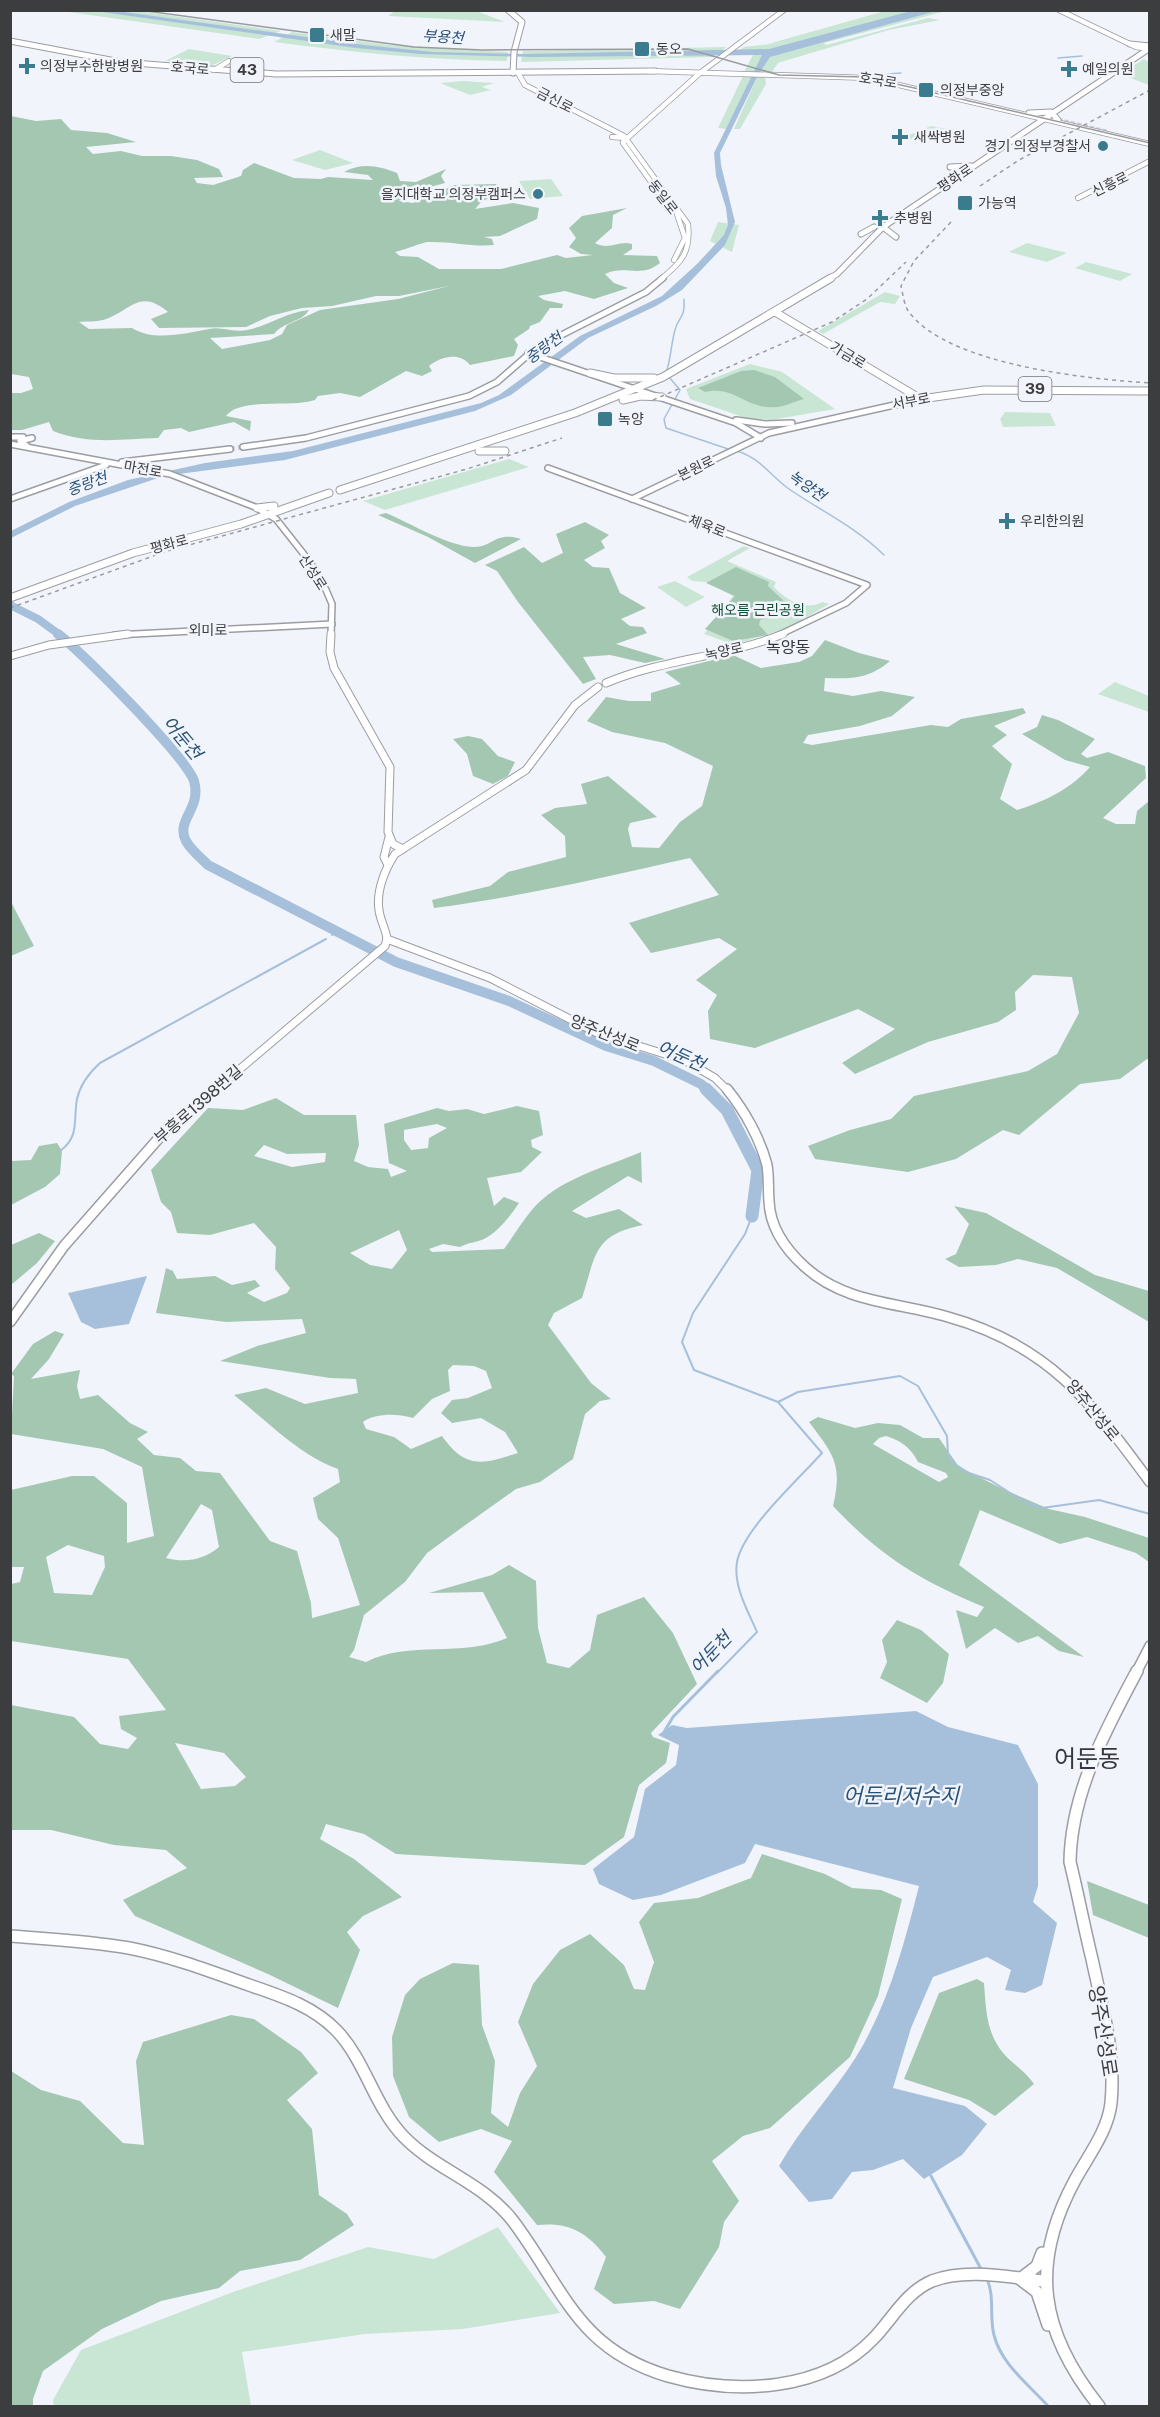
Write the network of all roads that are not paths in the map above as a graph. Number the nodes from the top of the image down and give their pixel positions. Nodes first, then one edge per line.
1 (510, 10) edge
2 (784, 10) edge
3 (1059, 10) edge
4 (12, 39) edge
5 (1130, 44) junction
6 (51, 47) junction
7 (1149, 48) edge
8 (1140, 53) junction
9 (87, 58) junction
10 (229, 61) joint
11 (128, 62) junction
12 (514, 62) junction
13 (215, 69) junction
14 (655, 70) junction
15 (256, 71) junction
16 (675, 71) junction
17 (705, 71) junction
18 (489, 72) junction
19 (877, 72) dead end
20 (371, 73) junction
21 (515, 73) junction
22 (765, 75) junction
23 (854, 76) junction
24 (692, 80) junction
25 (862, 80) dead end
26 (877, 80) junction
27 (1051, 112) junction
28 (1029, 113) junction
29 (1043, 118) junction
30 (1059, 120) junction
31 (605, 137) dead end
32 (623, 137) junction
33 (1124, 137) junction
34 (1149, 143) edge
35 (633, 148) junction
36 (1149, 161) edge
37 (974, 165) junction
38 (1149, 166) edge
39 (958, 176) junction
40 (1114, 178) junction
41 (1071, 196) dead end
42 (898, 218) junction
43 (884, 227) junction
44 (861, 234) dead end
45 (896, 237) dead end
46 (775, 312) junction
47 (766, 318) junction
48 (799, 325) junction
49 (528, 353) junction
50 (593, 374) junction
51 (665, 377) junction
52 (639, 389) junction
53 (1149, 391) edge
54 (664, 398) junction
55 (921, 399) junction
56 (604, 403) junction
57 (415, 407) dead end
58 (590, 409) junction
59 (712, 414) junction
60 (397, 415) junction
61 (828, 419) junction
62 (10, 437) edge
63 (23, 437) dead end
64 (32, 438) dead end
65 (760, 438) junction
66 (508, 440) junction
67 (494, 442) junction
68 (10, 444) edge
69 (243, 447) tunnel mouth
70 (230, 449) tunnel mouth
71 (43, 451) junction
72 (458, 453) junction
73 (167, 455) junction
74 (110, 464) junction
75 (548, 468) dead end
76 (47, 484) junction
77 (340, 490) dead end
78 (10, 499) edge
79 (632, 499) junction
80 (257, 508) junction
81 (272, 516) junction
82 (867, 585) joint
83 (11, 597) edge
84 (332, 627) junction
85 (10, 656) edge
86 (606, 683) dead end
87 (598, 687) dead end
88 (389, 837) junction
89 (418, 839) junction
90 (403, 849) junction
91 (388, 865) junction
92 (383, 924) junction
93 (387, 939) junction
94 (381, 949) junction
95 (422, 953) junction
96 (10, 1322) edge
97 (1149, 1482) edge
98 (1149, 1646) edge
99 (10, 1936) edge
100 (1053, 2230) junction
101 (1020, 2279) junction
102 (1044, 2281) junction
103 (1055, 2334) junction
104 (1099, 2406) edge

1 - 12 main road
2 - 17 street
3 - 5 street
4 - 6 main road, 호국로 / 43
4 - 6 main road
4 - 9 main road
5 - 7 main road
5 - 8 main road
6 - 11 main road, 호국로 / 43
7 - 8 main road, 평화로
8 - 27 main road, 평화로
9 - 11 main road, 호국로 / 43
9 - 11 main road
10 - 13 street
10 - 15 main road
11 - 13 main road, 호국로 / 43
12 - 18 main road, 43
12 - 21 main road
13 - 15 main road, 호국로 / 43
13 - 20 main road, 호국로 / 43
14 - 16 street
14 - 17 street
14 - 21 main road
15 - 20 main road, 호국로 / 43
16 - 17 street
16 - 24 street
17 - 22 street
17 - 24 street
17 - 32 street
18 - 20 main road, 호국로 / 43
18 - 21 main road
19 - 23 street
21 - 32 street, 금신로
22 - 23 street, 호국로
22 - 26 street, 호국로
23 - 28 street, 호국로
24 - 32 street
25 - 26 street
26 - 29 street, 호국로
27 - 28 main road
27 - 29 main road, 평화로
27 - 30 main road
28 - 29 street, 호국로
29 - 30 street, 호국로
29 - 37 main road, 평화로
30 - 33 street
30 - 33 street
31 - 32 street
32 - 35 street, 동일로
32 - 35 street
32 - 49 street, 동일로
33 - 34 street
35 - 49 street, 동일로
36 - 40 street, 신흥로
37 - 39 main road, 평화로
37 - 39 main road
37 - 39 main road
38 - 40 street, 신흥로
39 - 42 main road, 평화로
40 - 41 street
42 - 43 main road, 평화로
42 - 44 main road
43 - 45 main road
43 - 46 main road, 평화로
46 - 47 main road, 평화로
46 - 48 main road, 가금로
47 - 48 main road
47 - 51 main road, 평화로
48 - 55 main road, 가금로
49 - 50 street
49 - 60 street, 동일로
50 - 51 main road
50 - 52 street
50 - 56 main road
51 - 52 main road, 평화로
51 - 54 main road
52 - 54 street
52 - 56 main road, 평화로
53 - 55 main road, 서부로 / 39
54 - 56 main road
54 - 59 street
55 - 61 street, 서부로
56 - 58 main road, 평화로
57 - 60 street
58 - 66 main road, 평화로
58 - 67 main road, 평화로
59 - 61 street
59 - 65 street
60 - 69 street, 동일로
61 - 65 street, 서부로
62 - 63 street
64 - 71 street
65 - 79 street, 본원로
66 - 67 main road, 평화로
66 - 72 main road
67 - 72 main road, 평화로
68 - 71 street, 마전로
70 - 73 street
71 - 73 street
71 - 74 street, 마전로
71 - 76 street
72 - 77 main road, 평화로
73 - 74 street
74 - 76 street
74 - 80 street, 마전로
75 - 79 street, 체육로
76 - 78 street
79 - 82 street, 체육로
80 - 81 street, 마전로
80 - 81 main road, 평화로
81 - 83 main road, 평화로
81 - 84 street, 산성로
82 - 86 street, 녹양로
84 - 85 street, 외미로
84 - 88 street
87 - 89 street
88 - 89 street
88 - 90 street
88 - 91 street
89 - 90 street
90 - 91 street
91 - 92 street
92 - 93 street
92 - 95 street
93 - 94 street, 부흥로1398번길
93 - 95 street, 양주산성로
94 - 95 street
94 - 96 street, 부흥로1398번길
95 - 97 street, 양주산성로
98 - 100 street, 양주산성로
99 - 101 street
100 - 101 street
100 - 102 street, 양주산성로
101 - 102 street
101 - 103 street
102 - 103 street, 양주산성로
103 - 104 street, 양주산성로

